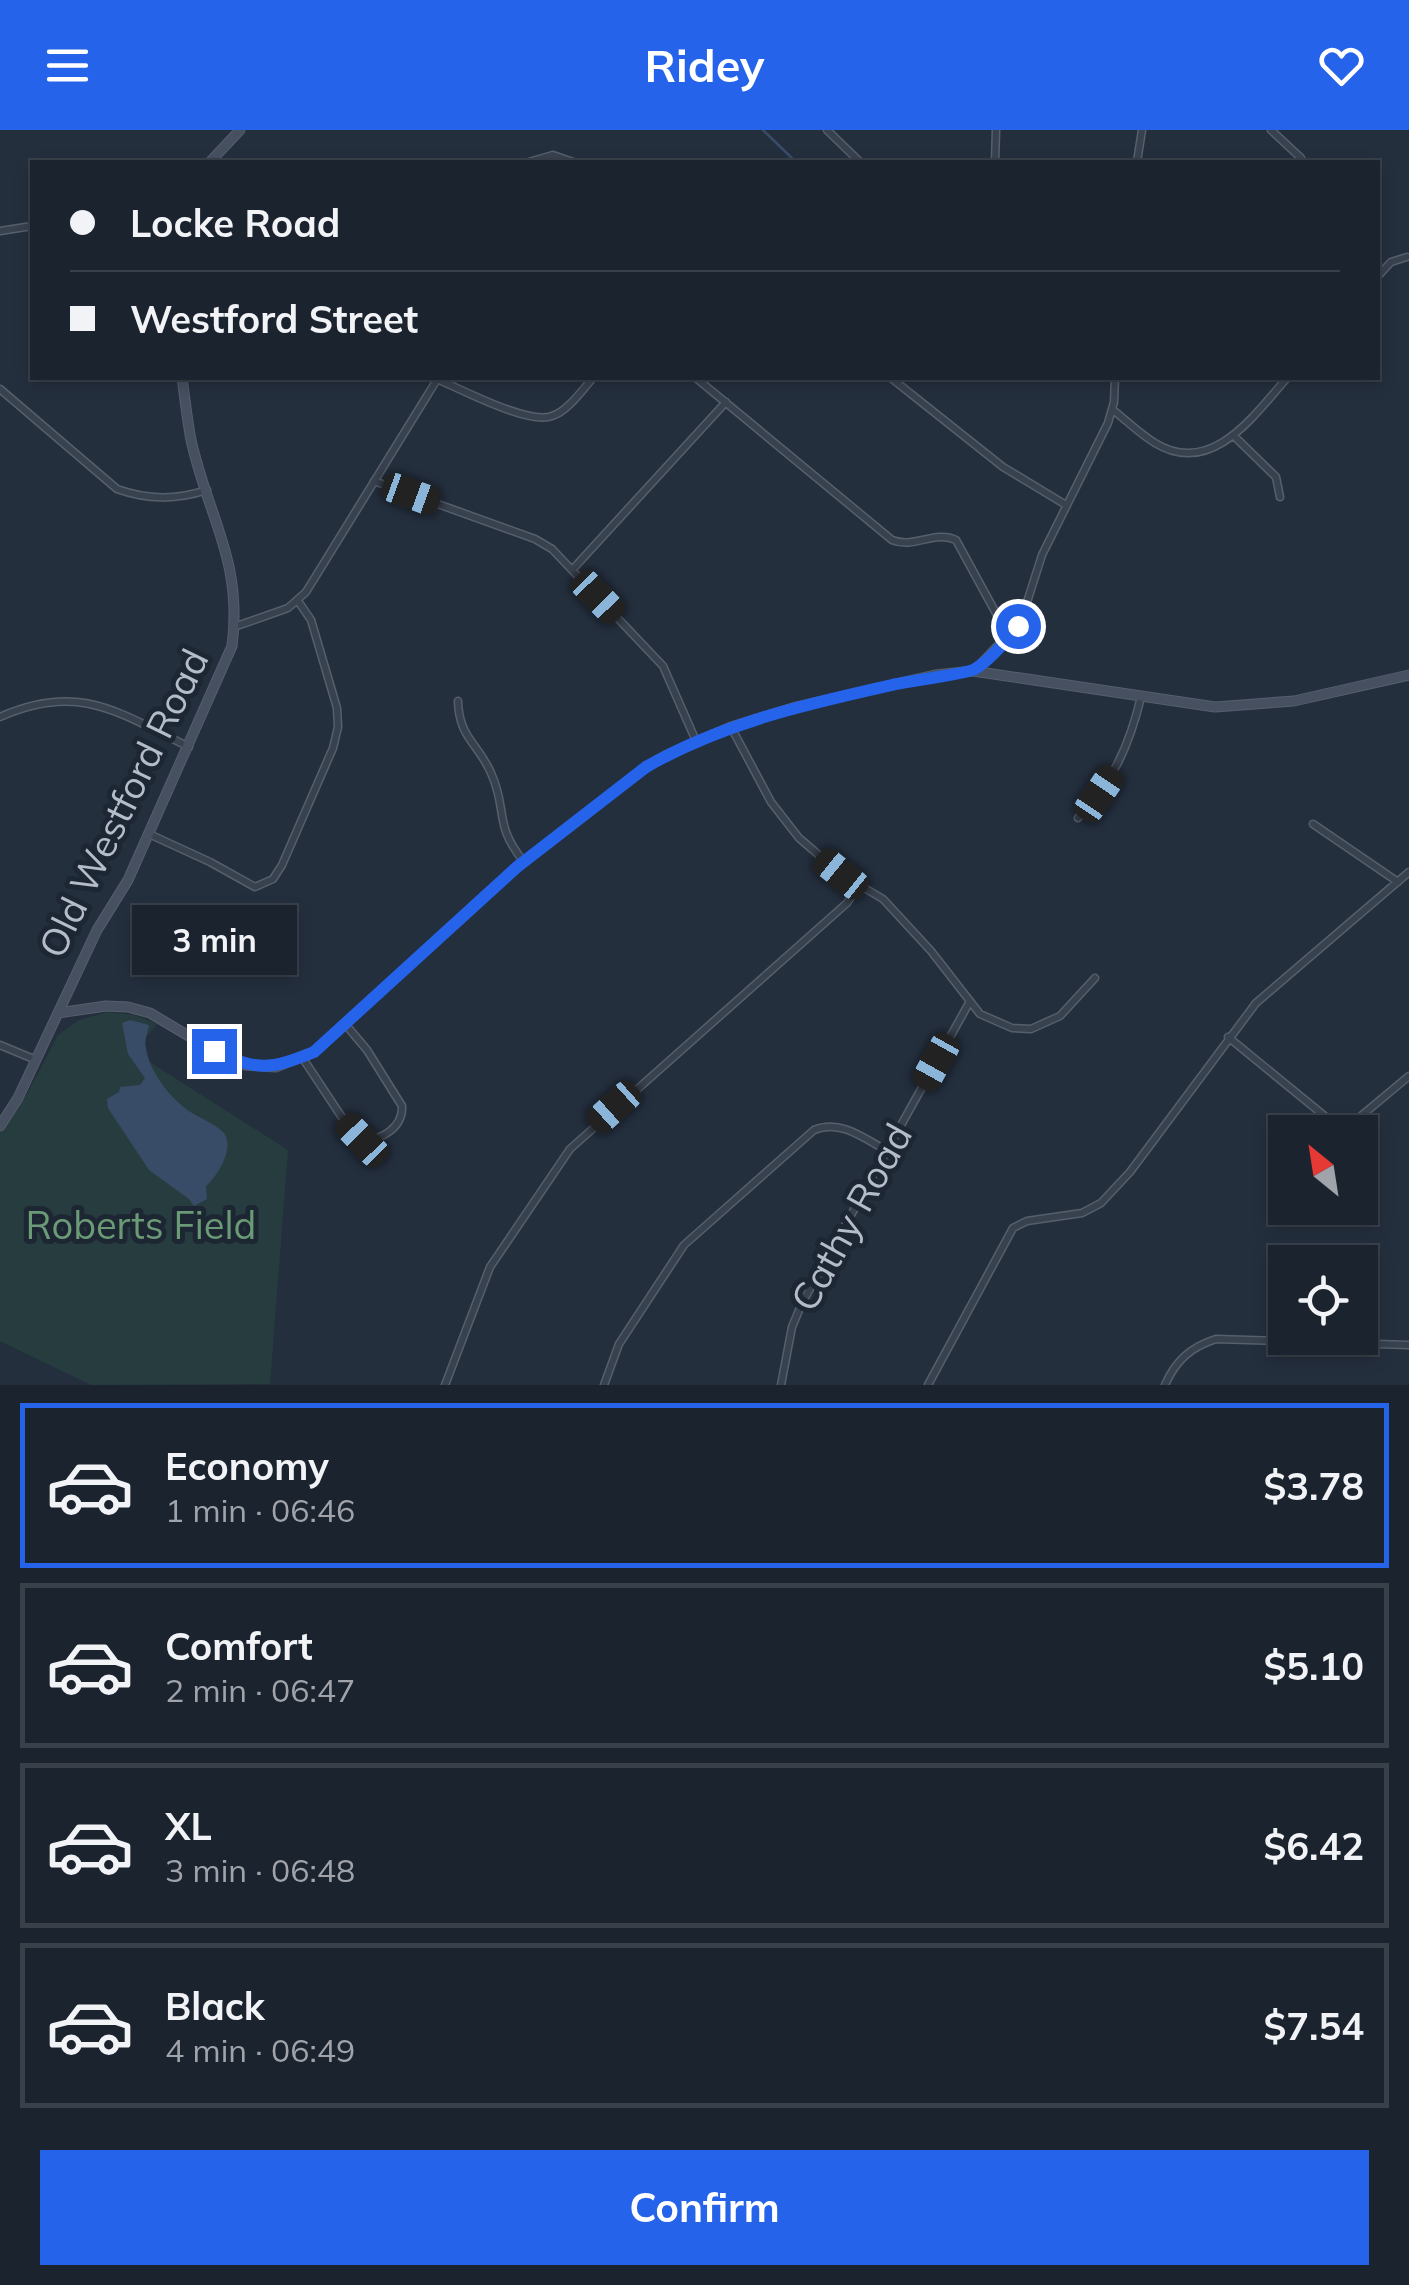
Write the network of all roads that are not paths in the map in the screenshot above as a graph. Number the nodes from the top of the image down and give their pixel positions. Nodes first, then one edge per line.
1 (240, 130) edge
2 (827, 130) edge
3 (996, 130) edge
4 (1142, 130) edge
5 (1271, 130) edge
6 (1301, 158) dead end
7 (212, 160) edge
8 (533, 160) edge
9 (567, 160) edge
10 (858, 160) edge
11 (995, 160) edge
12 (1137, 160) edge
13 (30, 226) edge
14 (0, 232) edge
15 (1407, 257) edge
16 (1380, 274) edge
17 (182, 380) edge
18 (437, 380) edge
19 (443, 380) edge
20 (591, 380) edge
21 (698, 380) edge
22 (893, 380) edge
23 (1115, 380) edge
24 (1285, 380) edge
25 (0, 389) edge
26 (726, 402) junction
27 (1113, 410) junction
28 (1234, 436) junction
29 (374, 480) junction
30 (207, 490) junction
31 (1280, 497) dead end
32 (1066, 505) junction
33 (572, 570) junction
34 (298, 601) junction
35 (234, 626) junction
36 (1009, 637) junction
37 (973, 671) junction
38 (1409, 675) edge
39 (1142, 696) junction
40 (458, 702) dead end
41 (0, 717) edge
42 (731, 727) junction
43 (696, 741) junction
44 (189, 746) junction
45 (1078, 818) dead end
46 (1313, 824) dead end
47 (149, 834) junction
48 (524, 862) junction
49 (1409, 872) edge
50 (1398, 882) junction
51 (860, 884) junction
52 (1095, 978) dead end
53 (969, 1003) junction
54 (58, 1014) junction
55 (346, 1025) junction
56 (1228, 1037) junction
57 (0, 1045) edge
58 (302, 1056) junction
59 (36, 1060) junction
60 (1409, 1076) edge
61 (0, 1126) edge
62 (887, 1151) junction
63 (1409, 1346) edge
64 (445, 1385) edge
65 (604, 1385) edge
66 (781, 1385) edge
67 (928, 1385) edge
68 (1166, 1385) edge

1 - 7 main road
2 - 10 street
3 - 11 street
4 - 12 street
5 - 6 street
8 - 9 street
13 - 14 street
15 - 16 street
17 - 30 main road, Old Westford Road
18 - 29 street
19 - 20 street
21 - 26 street
22 - 32 street
23 - 27 street
24 - 28 street
25 - 30 street
26 - 33 street
26 - 36 street
27 - 28 street
27 - 32 street
28 - 31 street
29 - 33 street
29 - 34 street
30 - 35 main road, Old Westford Road
32 - 36 street
33 - 43 street
34 - 35 street
34 - 47 street
35 - 44 main road, Old Westford Road
36 - 37 street
37 - 39 main road
37 - 42 main road
38 - 39 main road
39 - 45 street
40 - 48 street
41 - 44 street
42 - 43 main road
42 - 51 street
43 - 48 main road
44 - 47 main road, Old Westford Road
46 - 50 street
47 - 54 main road, Old Westford Road
48 - 55 main road
49 - 50 street
50 - 56 street
51 - 53 street
51 - 64 street
52 - 53 street
53 - 62 street, Cathy Road
54 - 58 main road
54 - 59 main road, Old Westford Road
55 - 58 main road
55 - 58 street
56 - 60 street
56 - 67 street
57 - 59 street
59 - 61 main road, Old Westford Road
62 - 65 street
62 - 66 street, Cathy Road
63 - 68 street

